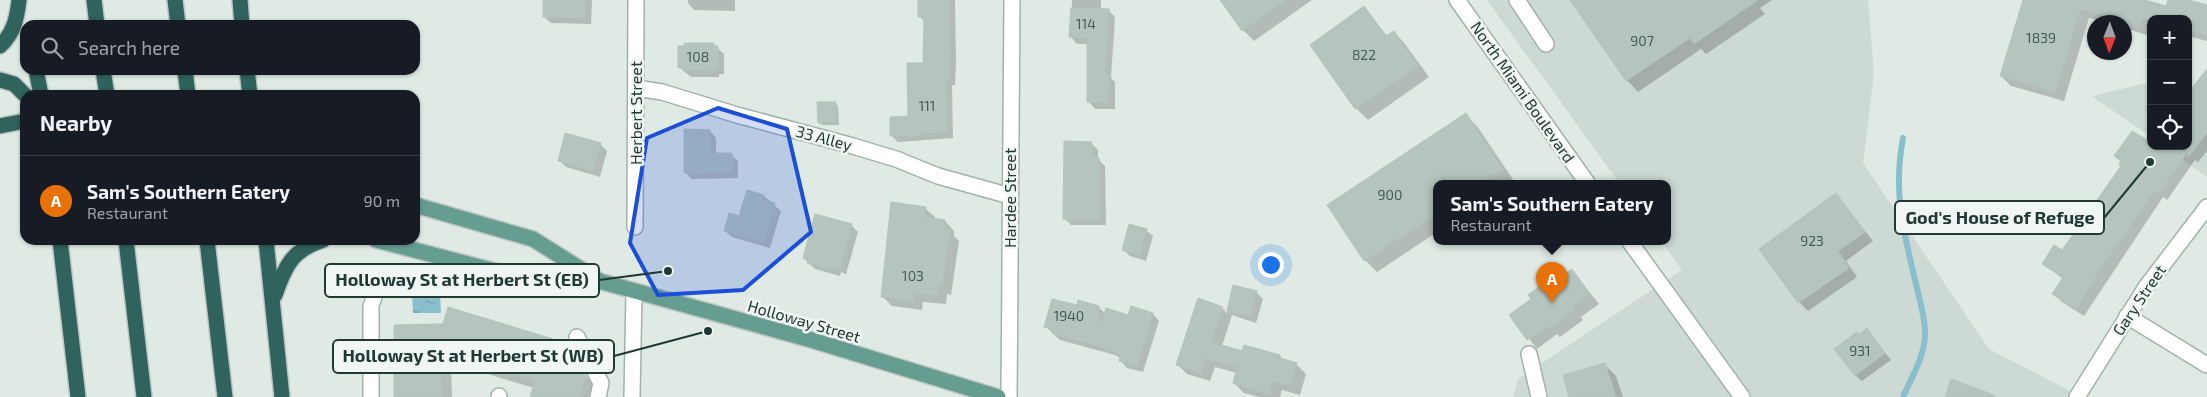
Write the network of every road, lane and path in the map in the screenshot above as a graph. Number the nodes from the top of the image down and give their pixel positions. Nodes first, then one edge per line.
1 (20, 0) edge
2 (94, 0) edge
3 (175, 0) edge
4 (240, 0) edge
5 (636, 0) edge
6 (1012, 0) edge
7 (1457, 0) edge
8 (1517, 0) edge
9 (25, 20) edge
10 (96, 20) edge
11 (177, 20) edge
12 (242, 20) edge
13 (1546, 44) dead end
14 (0, 46) edge
15 (37, 75) edge
16 (104, 75) edge
17 (186, 75) edge
18 (248, 75) edge
19 (0, 80) edge
20 (636, 88) junction
21 (20, 90) edge
22 (40, 90) edge
23 (106, 90) edge
24 (187, 90) edge
25 (249, 90) edge
26 (20, 122) edge
27 (0, 126) edge
28 (1585, 180) edge
29 (1010, 196) junction
30 (420, 206) edge
31 (2207, 207) edge
32 (635, 227) dead end
33 (61, 245) edge
34 (127, 245) edge
35 (208, 245) edge
36 (267, 245) edge
37 (310, 245) edge
38 (395, 245) edge
39 (1632, 245) edge
40 (599, 281) junction
41 (377, 288) dead end
42 (634, 291) junction
43 (273, 301) junction
44 (2127, 316) junction
45 (577, 337) dead end
46 (1529, 354) dead end
47 (2207, 365) edge
48 (78, 397) edge
49 (144, 397) edge
50 (225, 397) edge
51 (282, 397) edge
52 (371, 397) edge
53 (598, 397) edge
54 (632, 397) edge
55 (998, 397) edge
56 (1009, 397) edge
57 (1540, 397) edge
58 (1742, 397) edge
59 (2077, 397) edge

1 - 9 highway
1 - 14 highway
2 - 10 highway
3 - 11 highway
4 - 12 highway
5 - 20 street, Herbert Street
6 - 29 street, Hardee Street
7 - 28 street, North Miami Boulevard
8 - 13 street
15 - 22 highway
16 - 23 highway
17 - 24 highway
18 - 25 highway
19 - 21 highway
20 - 29 street, 33 Alley
20 - 32 street, Herbert Street
26 - 27 highway
29 - 56 street, Hardee Street
30 - 40 main road, Holloway Street
31 - 44 street, Gary Street
33 - 48 highway
34 - 49 highway
35 - 50 highway
36 - 43 highway
37 - 43 highway
38 - 40 main road, Holloway Street
39 - 58 street
40 - 42 main road, Holloway Street
41 - 52 street
42 - 54 street
42 - 55 main road, Holloway Street
43 - 51 highway
44 - 47 street
44 - 59 street, Gary Street
45 - 53 street
46 - 57 street

